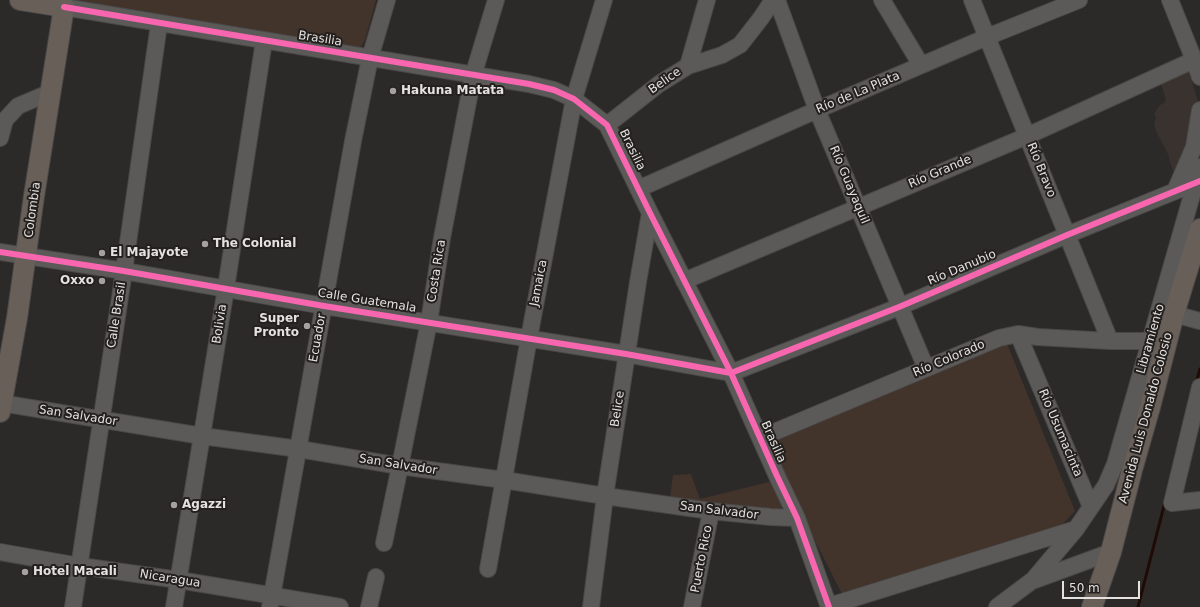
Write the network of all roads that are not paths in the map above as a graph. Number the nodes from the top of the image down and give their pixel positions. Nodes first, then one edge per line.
1 (20, 0) edge
2 (387, 0) edge
3 (496, 0) edge
4 (604, 0) edge
5 (707, 0) edge
6 (773, 0) edge
7 (777, 0) edge
8 (882, 0) edge
9 (972, 0) edge
10 (1079, 0) edge
11 (1170, 0) edge
12 (64, 7) junction
13 (159, 24) junction
14 (987, 37) junction
15 (264, 41) junction
16 (370, 58) junction
17 (1194, 60) junction
18 (921, 65) junction
19 (688, 66) junction
20 (473, 76) junction
21 (1200, 77) edge
22 (51, 92) junction
23 (574, 99) junction
24 (817, 110) junction
25 (1200, 110) edge
26 (607, 125) junction
27 (1027, 136) junction
28 (0, 138) edge
29 (1200, 167) edge
30 (1198, 182) edge
31 (638, 189) junction
32 (1175, 191) junction
33 (857, 207) junction
34 (650, 213) junction
35 (1200, 229) edge
36 (1067, 235) junction
37 (0, 252) edge
38 (26, 256) junction
39 (124, 271) junction
40 (684, 280) junction
41 (226, 288) junction
42 (324, 306) junction
43 (899, 307) junction
44 (1174, 314) junction
45 (1200, 321) edge
46 (429, 322) junction
47 (1018, 334) junction
48 (529, 338) junction
49 (1110, 341) junction
50 (1150, 341) junction
51 (626, 354) junction
52 (926, 368) junction
53 (731, 374) junction
54 (1200, 387) edge
55 (0, 406) edge
56 (1196, 413) edge
57 (101, 420) junction
58 (202, 436) junction
59 (760, 438) junction
60 (299, 450) junction
61 (400, 466) junction
62 (504, 480) junction
63 (605, 496) junction
64 (1200, 500) edge
65 (1091, 507) junction
66 (711, 510) junction
67 (797, 518) junction
68 (1076, 529) junction
69 (384, 543) dead end
70 (0, 552) edge
71 (1111, 552) junction
72 (80, 566) junction
73 (488, 569) dead end
74 (376, 577) dead end
75 (179, 580) junction
76 (1033, 580) junction
77 (272, 601) edge
78 (72, 607) edge
79 (174, 607) edge
80 (340, 607) edge
81 (369, 607) edge
82 (591, 607) edge
83 (692, 607) edge
84 (829, 607) edge
85 (997, 607) edge
86 (1092, 607) edge

1 - 12 main road, Brasilia
2 - 16 street, Ecuador
3 - 20 street, Costa Rica
4 - 23 street, Jamaica
5 - 19 street, Belice
6 - 19 street
7 - 24 street, Río Guayaquil
8 - 18 street
9 - 14 street, Río Bravo
10 - 14 street, Río de La Plata
11 - 17 street
12 - 13 street, Brasilia
12 - 22 main road, Colombia
13 - 15 street, Brasilia
13 - 39 street, Calle Brasil
14 - 18 street, Río de La Plata
14 - 27 street, Río Bravo
15 - 16 street, Brasilia
15 - 41 street, Bolivia
16 - 20 street, Brasilia
16 - 42 street, Ecuador
17 - 21 street
17 - 27 street, Río Grande
18 - 24 street, Río de La Plata
19 - 26 street, Belice
20 - 23 street, Brasilia
20 - 46 street, Costa Rica
22 - 28 street
22 - 38 main road, Colombia
23 - 26 street, Brasilia
23 - 48 street, Jamaica
24 - 31 street, Río de La Plata
24 - 33 street, Río Guayaquil
25 - 32 street
26 - 31 street, Brasilia
27 - 33 street, Río Grande
27 - 36 street, Río Bravo
29 - 30 street, Libramiento
30 - 32 street, Río Danubio
30 - 50 street, Libramiento
31 - 34 street, Brasilia
32 - 36 street, Río Danubio
33 - 40 street, Río Grande
33 - 43 street, Río Guayaquil
34 - 40 street, Brasilia
34 - 51 street, Belice
35 - 44 main road, Avenida Luis Donaldo Colosio
36 - 43 street, Río Danubio
36 - 49 street, Río Bravo
37 - 38 street, Calle Guatemala
38 - 39 street, Calle Guatemala
38 - 55 main road, Colombia
39 - 41 street, Calle Guatemala
39 - 57 street, Calle Brasil
40 - 53 street, Brasilia
41 - 42 street, Calle Guatemala
41 - 58 street, Bolivia
42 - 46 street, Calle Guatemala
42 - 60 street, Ecuador
43 - 52 street, Río Guayaquil
43 - 53 street, Río Danubio
44 - 45 street
44 - 71 main road, Avenida Luis Donaldo Colosio
46 - 48 street, Calle Guatemala
46 - 61 street, Costa Rica
47 - 49 street, Río Colorado
47 - 52 street, Río Colorado
47 - 65 street, Río Usumacinta
48 - 51 street, Calle Guatemala
48 - 62 street, Jamaica
49 - 50 street, Río Colorado
50 - 65 street, Libramiento
51 - 53 street, Calle Guatemala
51 - 63 street, Belice
52 - 59 street, Río Colorado
53 - 59 street, Brasilia
54 - 56 street
55 - 57 street, San Salvador
56 - 64 street
57 - 58 street, San Salvador
57 - 72 street, Calle Brasil
58 - 60 street, San Salvador
58 - 75 street, Bolivia
59 - 67 street, Brasilia
60 - 61 street, San Salvador
60 - 77 street, Ecuador
61 - 62 street, San Salvador
61 - 69 street, Costa Rica
62 - 63 street, San Salvador
62 - 73 street, Jamaica
63 - 66 street, San Salvador
63 - 82 street, Belice
65 - 68 street
66 - 67 street, San Salvador
66 - 83 street, Puerto Rico
67 - 84 street, Brasilia
68 - 76 street
68 - 84 street, Brasilia
70 - 72 street, Nicaragua
71 - 76 street
71 - 86 main road, Avenida Luis Donaldo Colosio
72 - 75 street, Nicaragua
72 - 78 street, Calle Brasil
74 - 81 street
75 - 77 street, Nicaragua
75 - 79 street, Bolivia
76 - 85 street
77 - 80 street, Nicaragua

